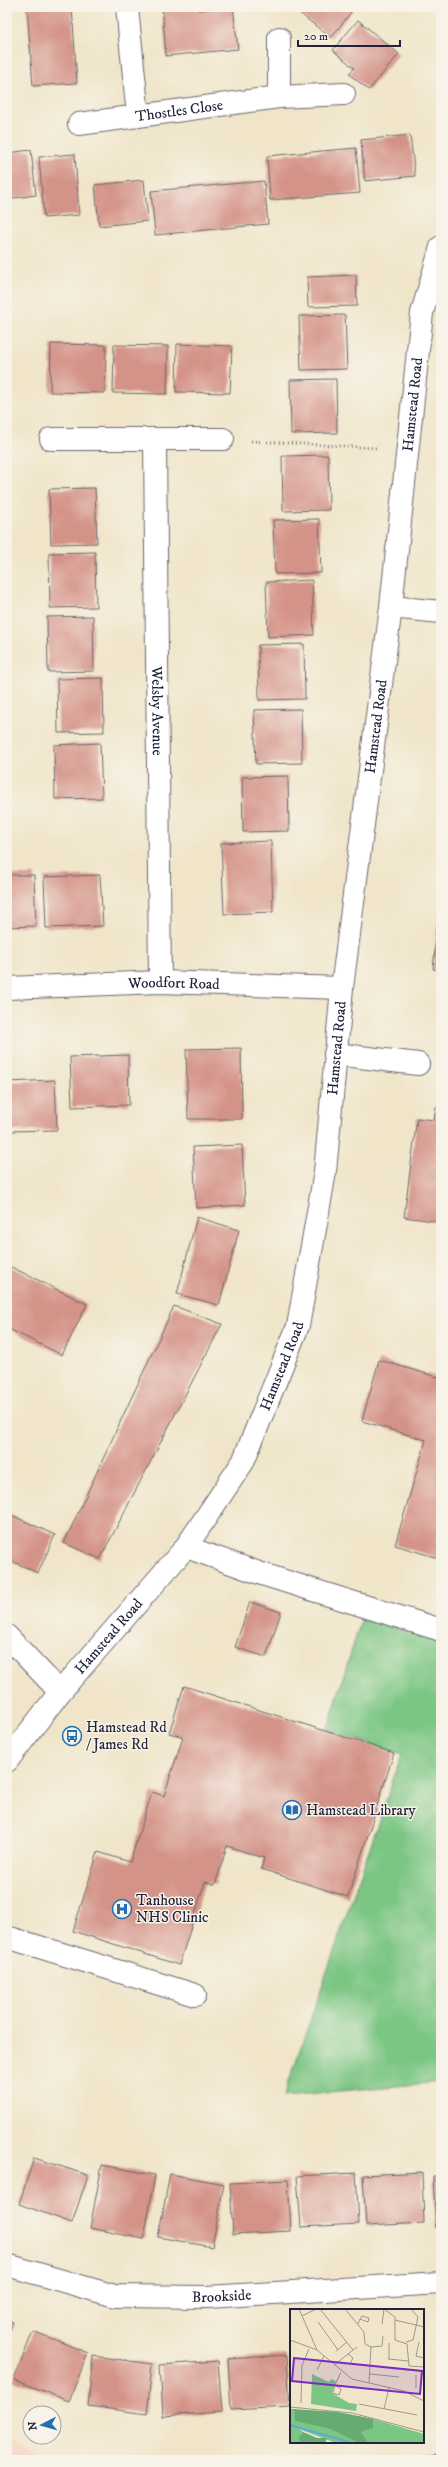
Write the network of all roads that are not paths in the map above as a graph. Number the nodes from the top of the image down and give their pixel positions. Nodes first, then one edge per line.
1 (128, 7) edge
2 (279, 38) dead end
3 (344, 94) dead end
4 (279, 97) junction
5 (138, 116) junction
6 (79, 124) dead end
7 (441, 247) edge
8 (51, 439) dead end
9 (223, 439) road end
10 (155, 440) junction
11 (391, 607) junction
12 (441, 612) edge
13 (160, 982) junction
14 (7, 988) edge
15 (342, 988) junction
16 (335, 1054) junction
17 (418, 1064) dead end
18 (186, 1547) junction
19 (441, 1630) edge
20 (7, 1636) edge
21 (60, 1692) junction
22 (7, 1761) edge
23 (7, 1937) edge
24 (195, 1995) dead end
25 (7, 2265) edge
26 (441, 2283) edge

1 - 5 street
2 - 4 street
3 - 4 street, Thostles Close
4 - 5 street, Thostles Close
5 - 6 street, Thostles Close
7 - 11 street, Hamstead Road
8 - 10 street
9 - 10 street
10 - 13 street, Welsby Avenue
11 - 12 street
11 - 15 street, Hamstead Road
13 - 14 street, Woodfort Road
13 - 15 street, Woodfort Road
15 - 16 street, Hamstead Road
16 - 17 street
16 - 18 street, Hamstead Road
18 - 19 street
18 - 21 street, Hamstead Road
20 - 21 street
21 - 22 street, Hamstead Road
23 - 24 street
25 - 26 street, Brookside

